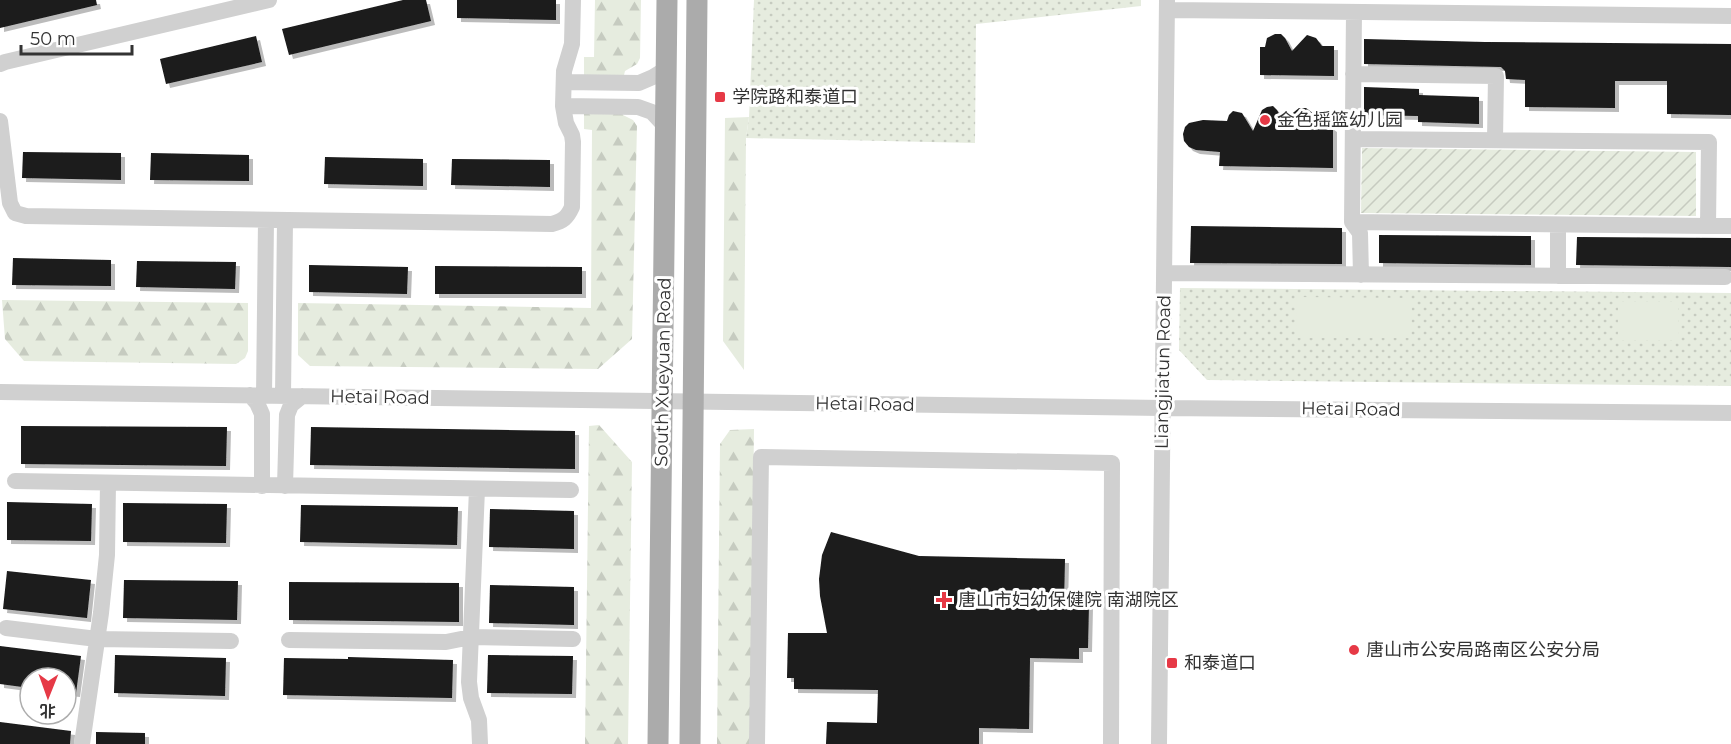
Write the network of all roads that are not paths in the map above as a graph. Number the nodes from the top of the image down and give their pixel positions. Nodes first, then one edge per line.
1 (269, 0) edge
2 (573, 0) edge
3 (667, 0) edge
4 (697, 0) edge
5 (1167, 5) edge
6 (1354, 12) junction
7 (1731, 16) edge
8 (0, 64) edge
9 (666, 69) junction
10 (1353, 74) junction
11 (564, 82) junction
12 (563, 106) junction
13 (0, 121) edge
14 (665, 126) junction
15 (1353, 139) junction
16 (1495, 140) junction
17 (266, 220) junction
18 (285, 220) junction
19 (1352, 222) junction
20 (1558, 225) junction
21 (1708, 226) junction
22 (1731, 226) edge
23 (1165, 273) junction
24 (1361, 275) junction
25 (1557, 276) junction
26 (1725, 277) dead end
27 (0, 392) edge
28 (257, 395) junction
29 (283, 396) junction
30 (303, 396) junction
31 (663, 401) junction
32 (693, 401) junction
33 (1163, 408) junction
34 (1731, 413) edge
35 (15, 481) dead end
36 (108, 483) junction
37 (262, 486) junction
38 (285, 486) junction
39 (477, 489) junction
40 (571, 490) dead end
41 (6, 628) dead end
42 (471, 637) junction
43 (97, 639) junction
44 (573, 639) dead end
45 (289, 640) dead end
46 (231, 641) dead end
47 (82, 744) edge
48 (480, 744) edge
49 (658, 744) edge
50 (690, 744) edge
51 (757, 744) edge
52 (1111, 744) edge
53 (1159, 744) edge

1 - 8 street
2 - 11 street
3 - 9 main road, South Xueyuan Road
4 - 32 main road, South Xueyuan Road
5 - 6 street
5 - 23 street, Liangjiatun Road
6 - 7 street
6 - 10 street
9 - 11 street
9 - 14 main road, South Xueyuan Road
10 - 15 street
10 - 16 street
11 - 12 street
12 - 14 street
12 - 18 street
13 - 17 street
14 - 31 main road, South Xueyuan Road
15 - 16 street
15 - 19 street
16 - 21 street
17 - 18 street
17 - 28 street
18 - 29 street
19 - 20 street
19 - 24 street
20 - 21 street
20 - 25 street
21 - 22 street
23 - 24 street
23 - 33 street, Liangjiatun Road
24 - 25 street
25 - 26 street
27 - 28 street, Hetai Road
28 - 29 street, Hetai Road
28 - 37 street
29 - 30 street, Hetai Road
30 - 31 street, Hetai Road
30 - 38 street
31 - 32 street, Hetai Road
31 - 49 main road, South Xueyuan Road
32 - 33 street, Hetai Road
32 - 50 main road, South Xueyuan Road
33 - 34 street, Hetai Road
33 - 53 street, Liangjiatun Road
35 - 36 street
36 - 37 street
36 - 43 street
37 - 38 street
38 - 39 street
39 - 40 street
39 - 42 street
41 - 43 street
42 - 44 street
42 - 45 street
42 - 48 street
43 - 46 street
43 - 47 street
51 - 52 street

